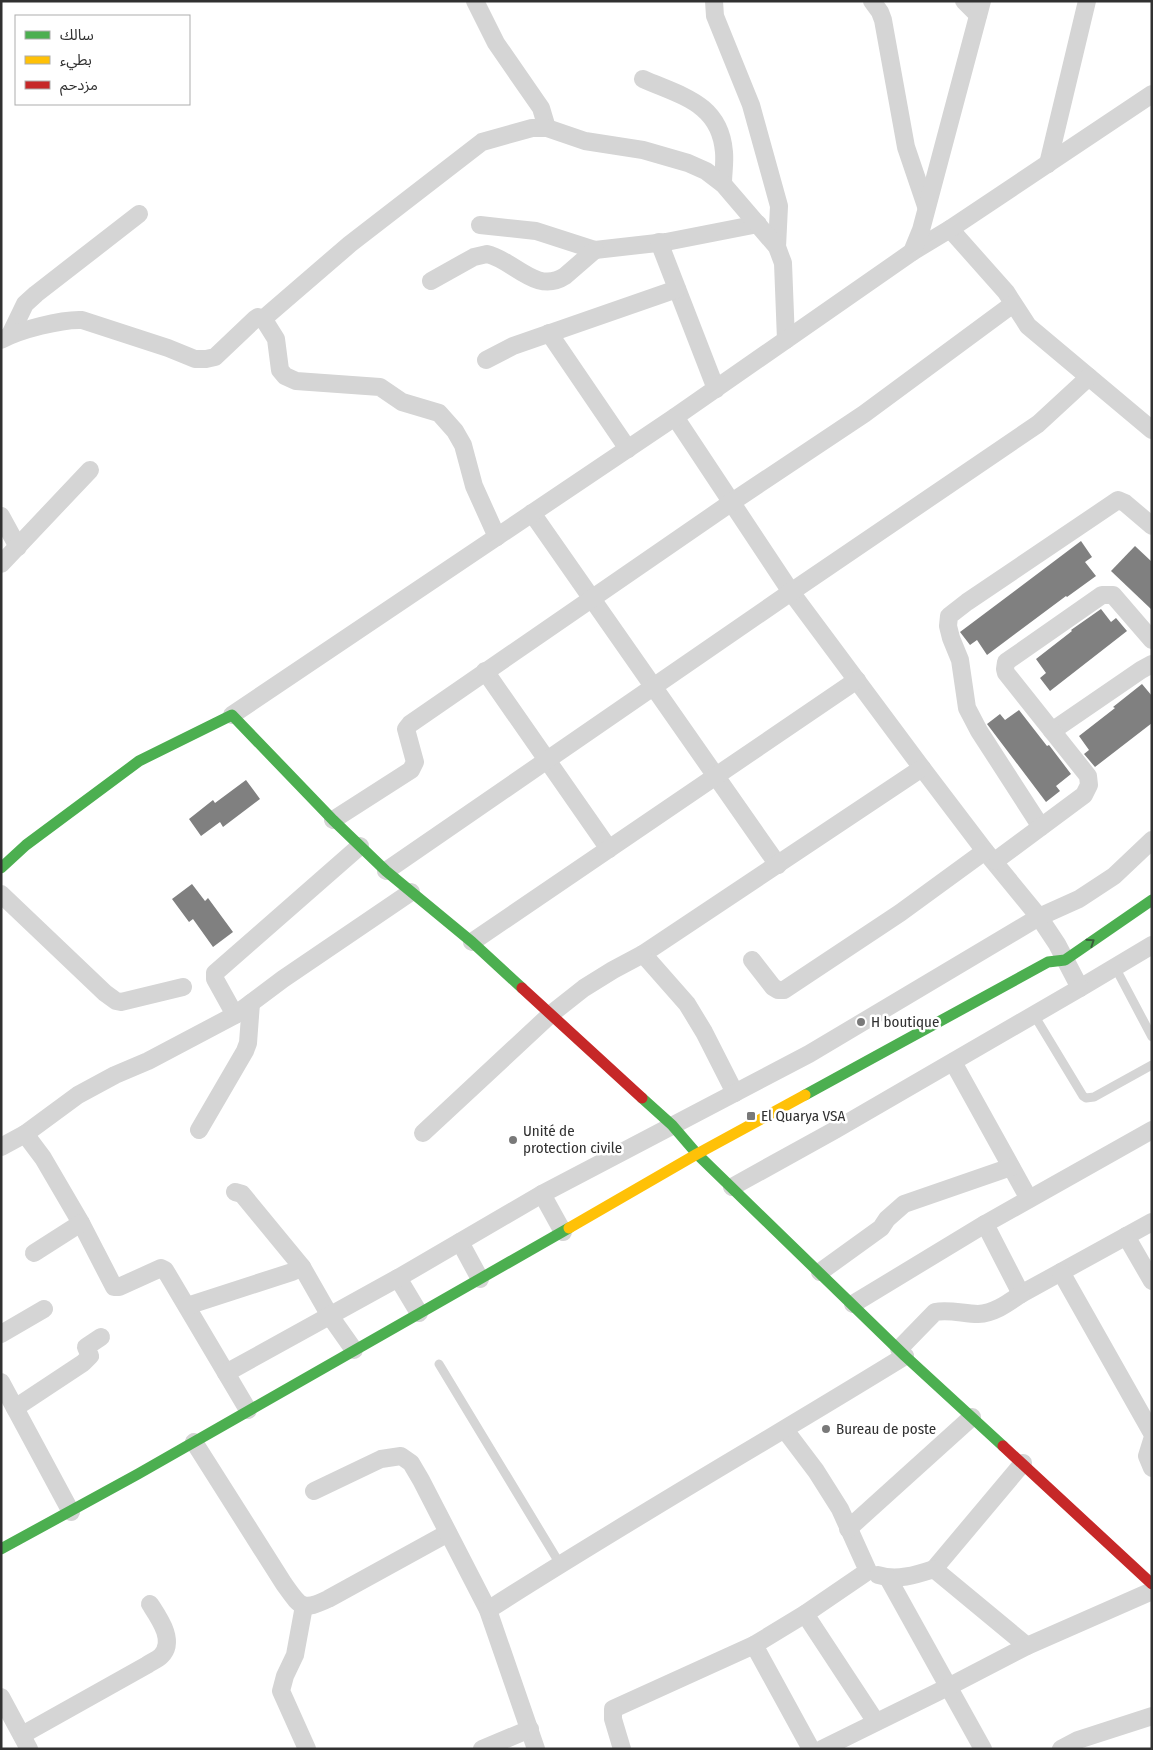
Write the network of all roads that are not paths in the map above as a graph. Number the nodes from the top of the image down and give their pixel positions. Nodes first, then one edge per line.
1 (475, 1) edge
2 (714, 1) edge
3 (872, 1) edge
4 (964, 1) edge
5 (1087, 1) edge
6 (980, 8) edge
7 (643, 79) dead end
8 (1152, 94) edge
9 (547, 128) junction
10 (1048, 164) junction
11 (723, 184) junction
12 (926, 206) junction
13 (139, 214) dead end
14 (758, 224) junction
15 (480, 225) dead end
16 (950, 229) junction
17 (659, 242) junction
18 (777, 247) junction
19 (595, 250) junction
20 (912, 252) junction
21 (430, 281) dead end
22 (677, 289) junction
23 (1013, 304) junction
24 (263, 319) junction
25 (549, 333) junction
26 (6, 338) edge
27 (786, 340) junction
28 (486, 360) dead end
29 (1088, 377) junction
30 (716, 388) junction
31 (675, 416) junction
32 (1152, 430) edge
33 (628, 449) junction
34 (90, 470) dead end
35 (732, 502) junction
36 (532, 513) junction
37 (1, 516) edge
38 (1152, 526) edge
39 (496, 537) junction
40 (18, 547) junction
41 (1, 564) edge
42 (791, 592) junction
43 (592, 598) junction
44 (1152, 640) edge
45 (1152, 664) edge
46 (485, 672) junction
47 (857, 680) junction
48 (653, 687) junction
49 (232, 715) junction
50 (1052, 731) junction
51 (548, 759) junction
52 (922, 768) junction
53 (715, 777) junction
54 (333, 820) junction
55 (1041, 827) junction
56 (1152, 840) edge
57 (360, 846) junction
58 (609, 849) junction
59 (990, 856) junction
60 (778, 865) junction
61 (1, 868) edge
62 (386, 871) junction
63 (411, 892) junction
64 (1, 894) edge
65 (1152, 900) edge
66 (1039, 917) junction
67 (472, 942) junction
68 (1152, 945) edge
69 (643, 954) junction
70 (752, 960) dead end
71 (1057, 961) junction
72 (1115, 967) junction
73 (183, 987) dead end
74 (1080, 988) junction
75 (251, 1004) junction
76 (234, 1014) junction
77 (552, 1014) junction
78 (1034, 1015) junction
79 (1152, 1037) edge
80 (952, 1062) junction
81 (1152, 1065) edge
82 (735, 1093) junction
83 (672, 1125) junction
84 (199, 1130) dead end
85 (1152, 1130) edge
86 (423, 1133) dead end
87 (25, 1134) junction
88 (1, 1147) edge
89 (697, 1154) junction
90 (1011, 1167) junction
91 (732, 1187) junction
92 (236, 1192) dead end
93 (542, 1194) junction
94 (1029, 1199) junction
95 (1152, 1222) edge
96 (81, 1224) junction
97 (985, 1224) junction
98 (563, 1232) junction
99 (1126, 1236) junction
100 (460, 1242) junction
101 (34, 1253) dead end
102 (302, 1267) junction
103 (820, 1272) junction
104 (1061, 1272) junction
105 (398, 1278) junction
106 (480, 1279) junction
107 (1152, 1281) edge
108 (1021, 1294) junction
109 (852, 1304) junction
110 (187, 1306) junction
111 (44, 1309) dead end
112 (419, 1313) junction
113 (330, 1316) junction
114 (1, 1334) edge
115 (101, 1337) dead end
116 (354, 1350) junction
117 (902, 1352) junction
118 (439, 1364) dead end
119 (226, 1373) junction
120 (1, 1382) edge
121 (15, 1408) junction
122 (248, 1410) junction
123 (972, 1417) junction
124 (785, 1430) junction
125 (1152, 1433) edge
126 (1152, 1440) edge
127 (194, 1442) junction
128 (1023, 1464) junction
129 (1152, 1468) edge
130 (314, 1491) dead end
131 (70, 1512) junction
132 (848, 1530) junction
133 (448, 1533) junction
134 (1, 1549) edge
135 (560, 1564) junction
136 (934, 1569) junction
137 (868, 1571) junction
138 (888, 1578) junction
139 (1152, 1584) edge
140 (1152, 1591) edge
141 (150, 1604) dead end
142 (304, 1606) junction
143 (488, 1610) junction
144 (805, 1614) junction
145 (754, 1645) junction
146 (1027, 1646) junction
147 (948, 1688) junction
148 (1, 1697) edge
149 (1152, 1716) edge
150 (876, 1722) junction
151 (530, 1729) junction
152 (25, 1742) edge
153 (307, 1749) edge
154 (482, 1749) edge
155 (536, 1749) edge
156 (622, 1749) edge
157 (811, 1749) edge
158 (822, 1749) edge
159 (983, 1749) edge
160 (1061, 1749) edge

1 - 9 street
2 - 18 street
3 - 12 street
4 - 6 street
5 - 10 street
6 - 12 street
7 - 11 street
8 - 10 street
9 - 11 street
9 - 24 street
10 - 16 street
11 - 14 street
12 - 20 street
13 - 26 street
14 - 17 street
14 - 18 street
15 - 19 street
16 - 20 street
16 - 23 street
17 - 19 street
17 - 22 street
18 - 27 street
19 - 21 street
20 - 27 street
22 - 25 street
22 - 30 street
23 - 29 street
23 - 35 street
24 - 26 street
24 - 39 street
25 - 28 street
25 - 33 street
27 - 30 street
29 - 32 street
29 - 42 street
30 - 31 street
31 - 33 street
31 - 35 street
33 - 36 street
34 - 40 street
35 - 42 street
35 - 43 street
36 - 39 street
36 - 43 street
37 - 40 street
38 - 55 street
39 - 49 street
40 - 41 street
42 - 47 street
42 - 48 street
43 - 46 street
43 - 48 street
44 - 50 street
45 - 50 street
46 - 51 street
46 - 54 street
47 - 52 street
47 - 53 street
48 - 51 street
48 - 53 street
49 - 54 main road
49 - 61 main road
50 - 55 street
51 - 58 street
51 - 62 street
52 - 59 street
52 - 60 street
53 - 58 street
53 - 60 street
54 - 57 main road
55 - 59 street
56 - 66 street
57 - 62 main road
57 - 76 street
58 - 67 street
59 - 66 street
59 - 70 street
60 - 69 street
62 - 63 main road
63 - 67 main road
63 - 75 street
64 - 73 street
71 -> 65 main road
66 - 71 street
66 - 82 street
67 - 77 main road
68 - 72 street
69 - 77 street
69 - 82 street
71 - 74 street
71 - 89 main road
72 - 74 street
72 - 79 lane
74 - 78 street
75 - 76 street
75 - 84 street
76 - 87 street
77 - 83 main road
77 - 86 street
78 - 80 street
78 - 81 lane
80 - 90 street
80 - 91 street
82 - 83 street
83 - 89 main road
83 - 93 street
85 - 94 street
87 - 88 street
87 - 96 street
89 - 91 main road
89 - 98 main road
90 - 94 street
90 - 103 street
91 - 103 main road
92 - 102 street
93 - 98 street
93 - 100 street
94 - 97 street
95 - 99 street
96 - 101 street
96 - 110 street
97 - 108 street
97 - 109 street
98 - 106 main road
99 - 104 street
99 - 107 street
100 - 105 street
100 - 106 street
102 - 110 street
102 - 113 street
103 - 109 main road
104 - 108 street
104 - 125 street
105 - 112 street
105 - 113 street
106 - 112 main road
108 - 117 street
109 - 117 main road
110 - 119 street
111 - 114 street
112 - 116 main road
113 - 116 street
113 - 119 street
115 - 121 street
116 - 122 main road
117 - 123 main road
117 - 124 street
118 - 135 lane
119 - 122 street
120 - 121 street
121 - 131 street
122 - 127 main road
123 - 128 main road
123 - 132 street
124 - 132 street
124 - 135 street
126 - 129 street
127 - 131 main road
127 - 142 street
128 - 136 street
128 - 139 main road
130 - 133 street
131 - 134 main road
132 - 137 street
133 - 142 street
133 - 143 street
135 - 143 street
136 - 138 street
136 - 146 street
137 - 138 street
137 - 144 street
138 - 147 street
140 - 146 street
141 - 152 street
142 - 153 street
143 - 151 street
144 - 145 street
144 - 150 street
145 - 156 street
145 - 157 street
146 - 147 street
147 - 150 street
147 - 159 street
148 - 152 street
149 - 160 street
150 - 158 street
151 - 154 street
151 - 155 street

